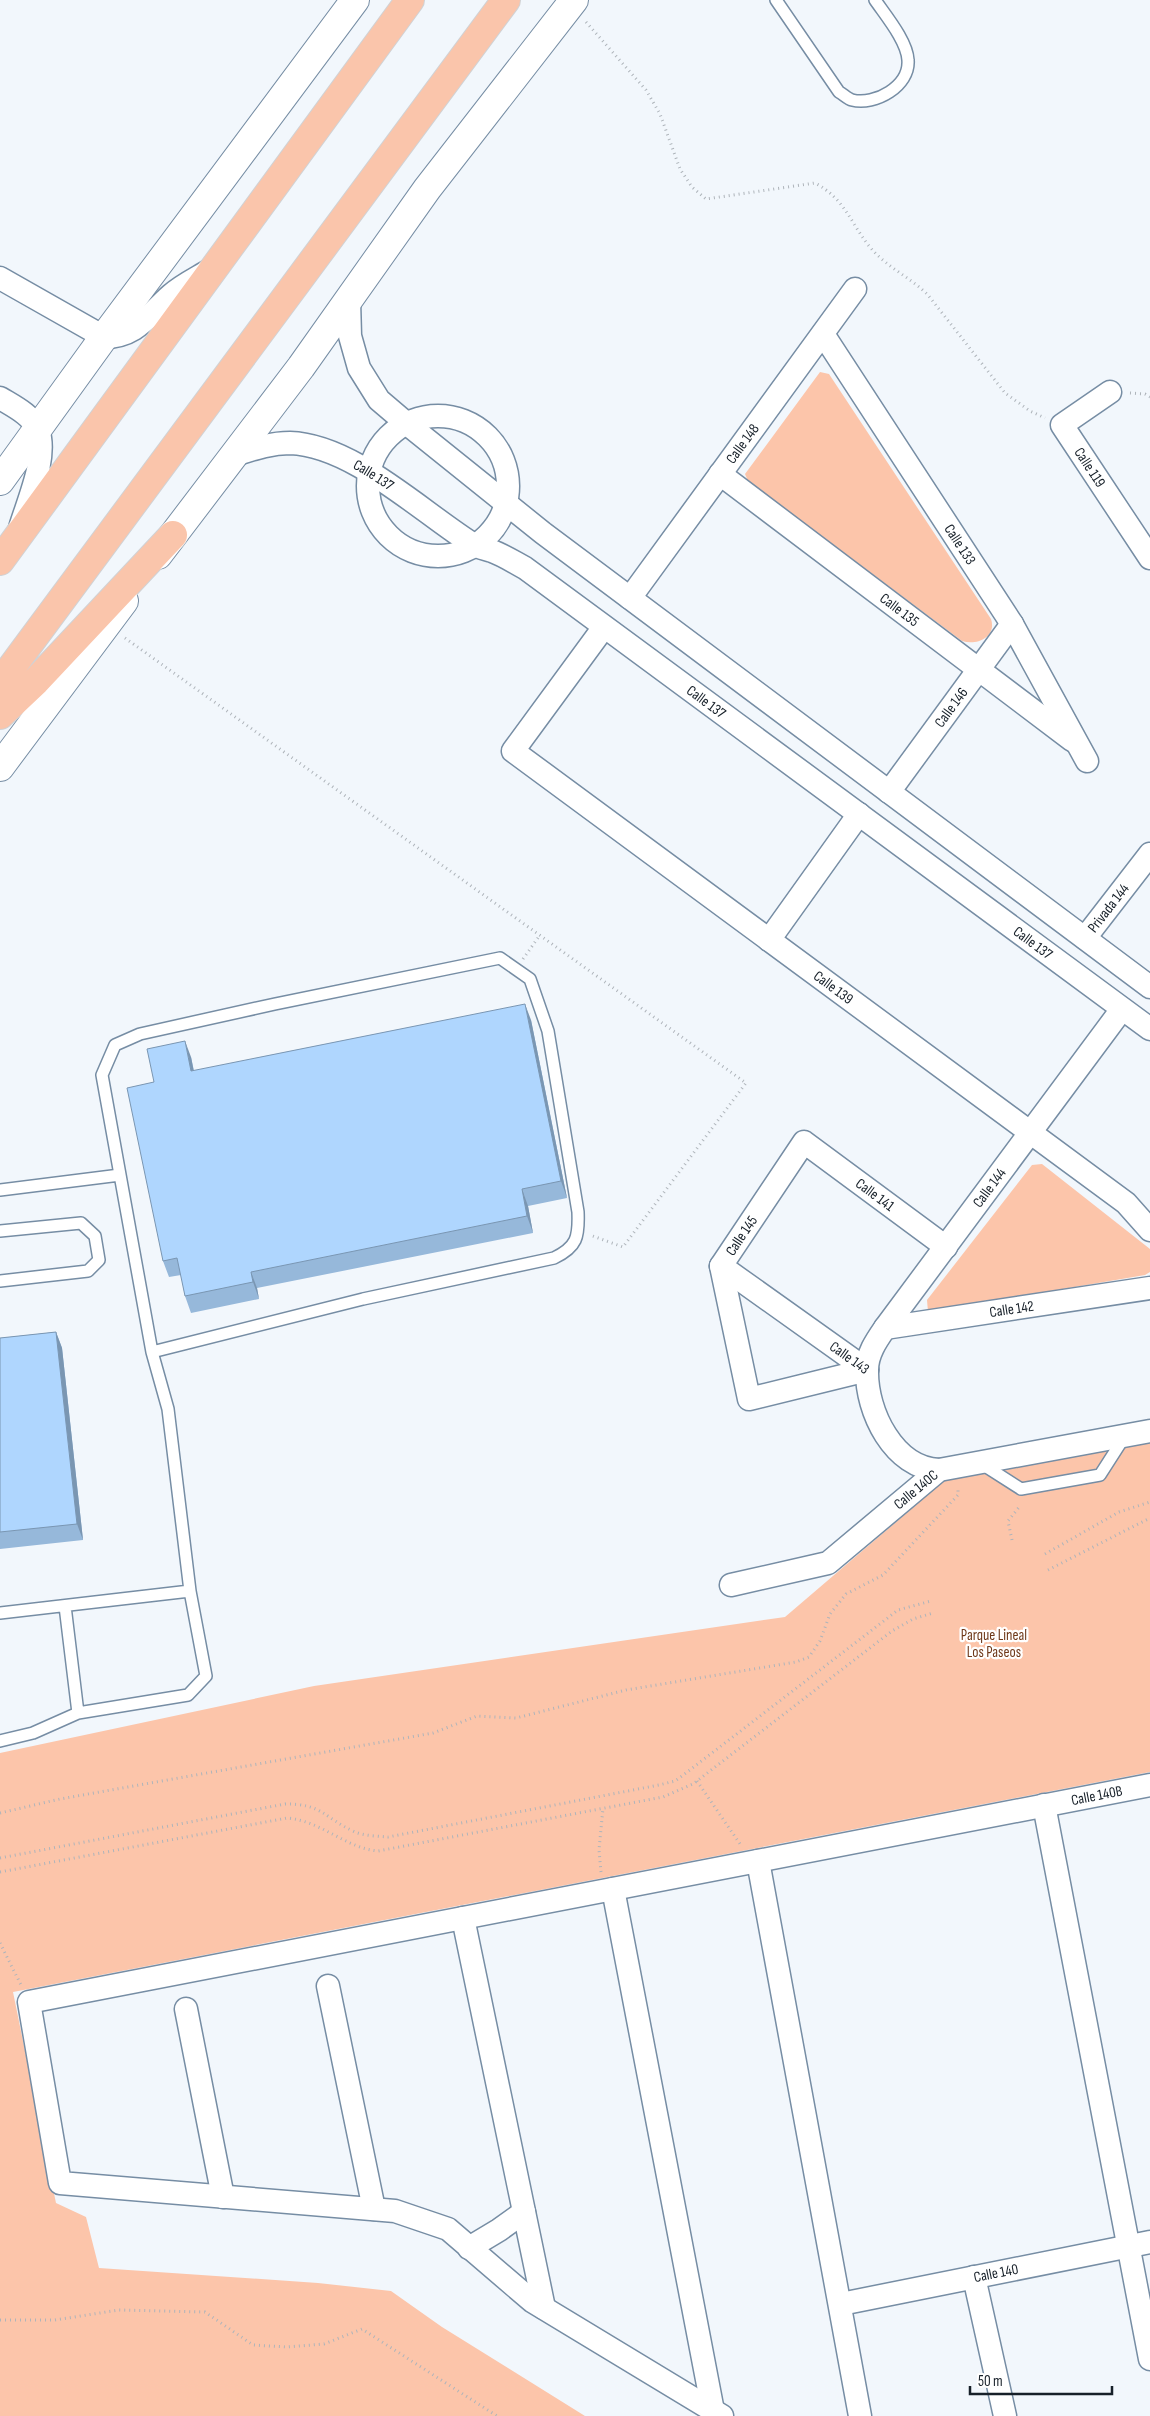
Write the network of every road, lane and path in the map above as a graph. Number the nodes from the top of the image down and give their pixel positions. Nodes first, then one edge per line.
1 (355, 0) edge
2 (506, 0) edge
3 (776, 0) edge
4 (875, 0) edge
5 (571, 4) edge
6 (402, 6) edge
7 (213, 268) junction
8 (0, 278) edge
9 (855, 289) dead end
10 (349, 300) junction
11 (823, 334) junction
12 (104, 337) junction
13 (1110, 392) dead end
14 (0, 398) edge
15 (406, 423) junction
16 (1062, 426) junction
17 (38, 430) junction
18 (234, 455) junction
19 (369, 472) junction
20 (720, 474) junction
21 (0, 481) edge
22 (507, 503) junction
23 (173, 535) junction
24 (18, 536) junction
25 (476, 546) junction
26 (1150, 558) edge
27 (0, 561) edge
28 (630, 598) junction
29 (106, 624) junction
30 (1012, 624) junction
31 (604, 626) junction
32 (977, 669) junction
33 (0, 683) edge
34 (0, 715) edge
35 (795, 721) junction
36 (775, 753) junction
37 (1083, 753) joint
38 (0, 767) edge
39 (889, 792) junction
40 (859, 814) junction
41 (1150, 854) edge
42 (987, 865) junction
43 (967, 895) junction
44 (540, 935) junction
45 (1085, 938) junction
46 (769, 940) junction
47 (516, 969) junction
48 (1150, 987) edge
49 (1122, 1009) junction
50 (1150, 1030) edge
51 (1030, 1134) junction
52 (804, 1142) joint
53 (120, 1175) junction
54 (0, 1190) edge
55 (1150, 1230) edge
56 (0, 1231) edge
57 (579, 1231) junction
58 (946, 1247) junction
59 (721, 1266) junction
60 (0, 1281) edge
61 (1143, 1290) edge
62 (885, 1328) junction
63 (152, 1352) junction
64 (867, 1370) junction
65 (1150, 1431) edge
66 (1125, 1436) junction
67 (981, 1463) junction
68 (949, 1469) junction
69 (1150, 1502) edge
70 (1020, 1506) dead end
71 (1150, 1518) edge
72 (1012, 1540) dead end
73 (1045, 1554) dead end
74 (1048, 1570) dead end
75 (731, 1585) dead end
76 (190, 1592) junction
77 (931, 1601) dead end
78 (66, 1606) junction
79 (0, 1613) edge
80 (933, 1613) dead end
81 (78, 1713) junction
82 (0, 1741) edge
83 (697, 1781) junction
84 (1150, 1785) edge
85 (1044, 1805) junction
86 (603, 1808) junction
87 (0, 1813) edge
88 (0, 1858) edge
89 (758, 1861) junction
90 (0, 1872) edge
91 (608, 1890) junction
92 (463, 1918) junction
93 (0, 1943) edge
94 (328, 1986) dead end
95 (29, 2002) junction
96 (186, 2009) dead end
97 (223, 2197) junction
98 (374, 2209) junction
99 (524, 2212) junction
100 (1150, 2242) edge
101 (1128, 2246) junction
102 (469, 2248) junction
103 (974, 2277) junction
104 (840, 2304) junction
105 (544, 2308) junction
106 (0, 2320) edge
107 (1150, 2359) edge
108 (718, 2413) edge
109 (497, 2416) edge
110 (860, 2416) edge
111 (1006, 2416) edge

1 - 12 main road
2 - 33 highway
3 - 4 lane
5 - 10 main road
5 - 16 path
6 - 7 highway
7 - 12 street
7 - 24 highway
8 - 12 street
9 - 11 street, Calle 148
10 - 15 street
10 - 18 main road
11 - 20 street, Calle 148
11 - 30 street, Calle 133
12 - 17 main road
13 - 16 street
14 - 17 street
15 - 19 street
15 - 22 street
15 - 22 street
16 - 26 street, Calle 119
17 - 21 main road
17 - 24 street
18 - 19 street, Calle 137
18 - 23 main road
19 - 25 street, Calle 137
19 - 25 street
20 - 28 street, Calle 148
20 - 32 street, Calle 135
22 - 25 street
22 - 28 street
23 - 29 main road
23 - 34 highway
24 - 27 highway
25 - 31 street, Calle 137
28 - 35 street
29 - 38 main road
29 - 44 path
30 - 32 street, Calle 146
30 - 37 street, Calle 133
31 - 36 street, Calle 137
31 - 46 street, Calle 139
32 - 37 street, Calle 135
32 - 39 street, Calle 146
35 - 36 street
35 - 39 street
36 - 40 street, Calle 137
39 - 42 street
40 - 43 street, Calle 137
40 - 46 street
41 - 45 street, Privada 144
42 - 43 street
42 - 45 street
43 - 49 street, Calle 137
44 - 47 path
44 - 57 path
45 - 48 street
46 - 51 street, Calle 139
47 - 53 lane
47 - 57 lane
49 - 50 street, Calle 137
49 - 51 street, Calle 144
51 - 55 street, Calle 139
51 - 58 street, Calle 144
52 - 58 street, Calle 141
52 - 59 street, Calle 145
53 - 54 lane
53 - 63 lane
56 - 60 lane
57 - 63 lane
58 - 62 street, Calle 144
59 - 64 street, Calle 143
59 - 64 street, Calle 145
61 - 62 street, Calle 142
62 - 64 street, Calle 144
63 - 76 lane
64 - 68 street, Calle 143
65 - 66 street, Calle 140C
66 - 67 street, Calle 140C
66 - 67 lane
67 - 68 street, Calle 140C
68 - 75 street, Calle 140C
68 - 87 path
69 - 73 path
70 - 72 path
71 - 74 path
76 - 78 lane
76 - 81 lane
77 - 88 path
78 - 79 lane
78 - 81 lane
80 - 83 path
81 - 82 lane
83 - 86 path
83 - 89 path
84 - 85 street, Calle 140B
85 - 89 street, Calle 140B
85 - 101 street
86 - 90 path
86 - 91 path
89 - 91 street, Calle 140B
89 - 104 street
91 - 92 street, Calle 140B
91 - 108 street
92 - 95 street, Calle 140B
92 - 99 street
93 - 95 path
94 - 98 street
95 - 97 street
96 - 97 street
97 - 98 street
98 - 102 street
99 - 102 street
99 - 105 street
100 - 101 street, Calle 140
101 - 103 street, Calle 140
101 - 107 street
102 - 105 street
103 - 104 street, Calle 140
103 - 111 street
104 - 110 street
105 - 108 street
106 - 109 path

